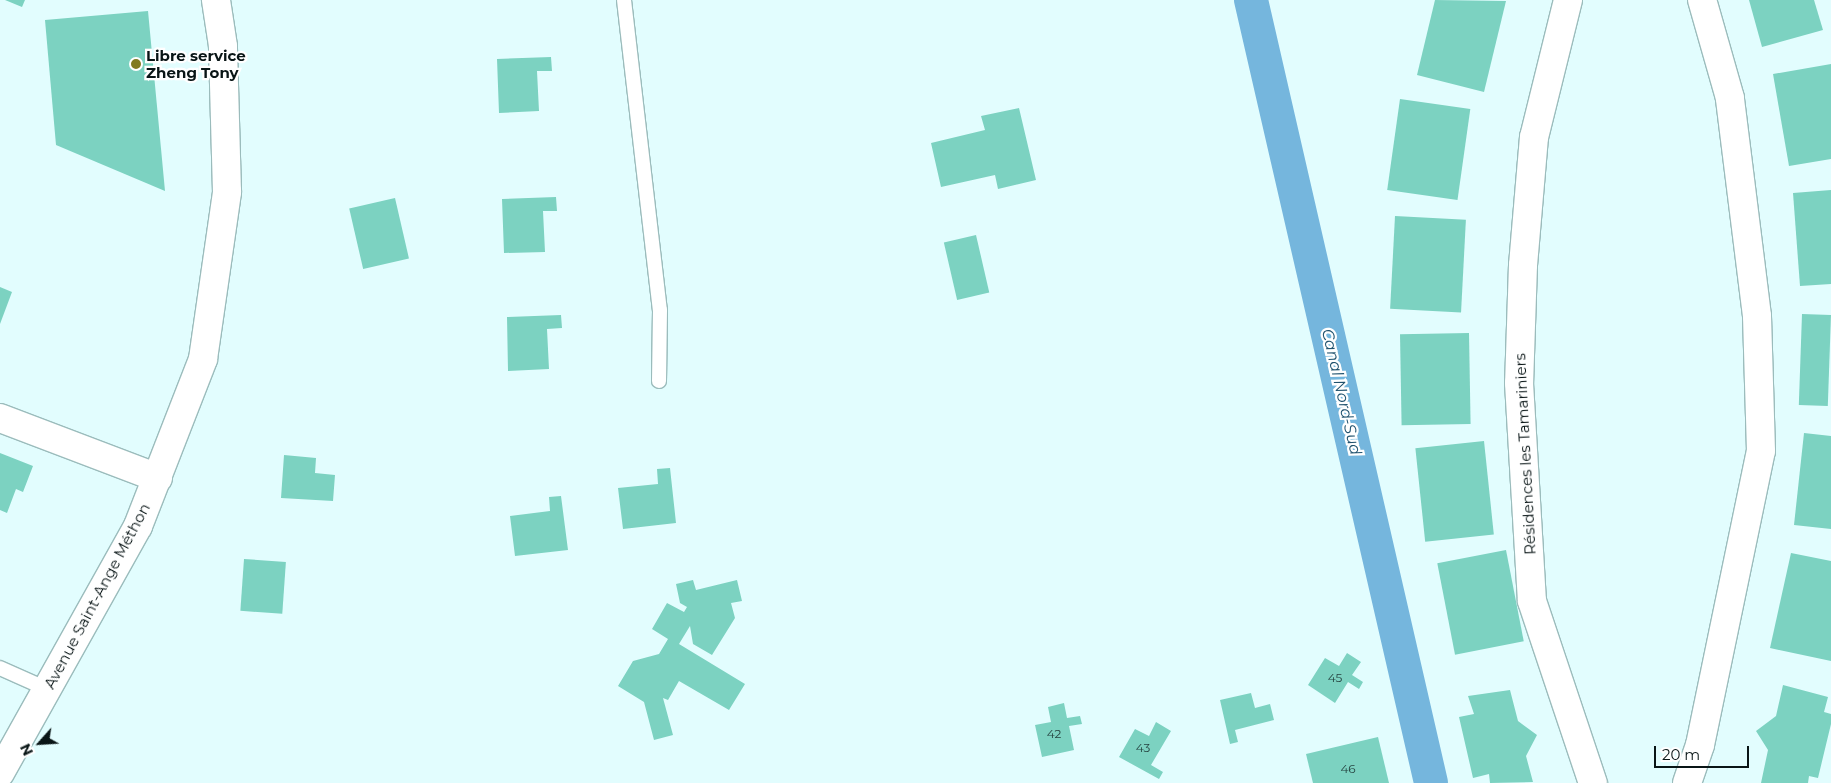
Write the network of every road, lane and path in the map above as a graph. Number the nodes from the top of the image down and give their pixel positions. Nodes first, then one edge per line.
1 (216, 0) edge
2 (624, 0) edge
3 (1568, 0) edge
4 (1702, 0) edge
5 (659, 381) dead end
6 (0, 418) edge
7 (158, 478) junction
8 (0, 668) edge
9 (47, 689) junction
10 (0, 773) edge
11 (1691, 782) edge
12 (1593, 783) edge

1 - 7 street, Avenue Saint-Ange Méthon
2 - 5 lane
3 - 12 street, Résidences les Tamariniers
4 - 11 street
6 - 7 street
7 - 9 street, Avenue Saint-Ange Méthon
8 - 9 lane
9 - 10 street, Avenue Saint-Ange Méthon

